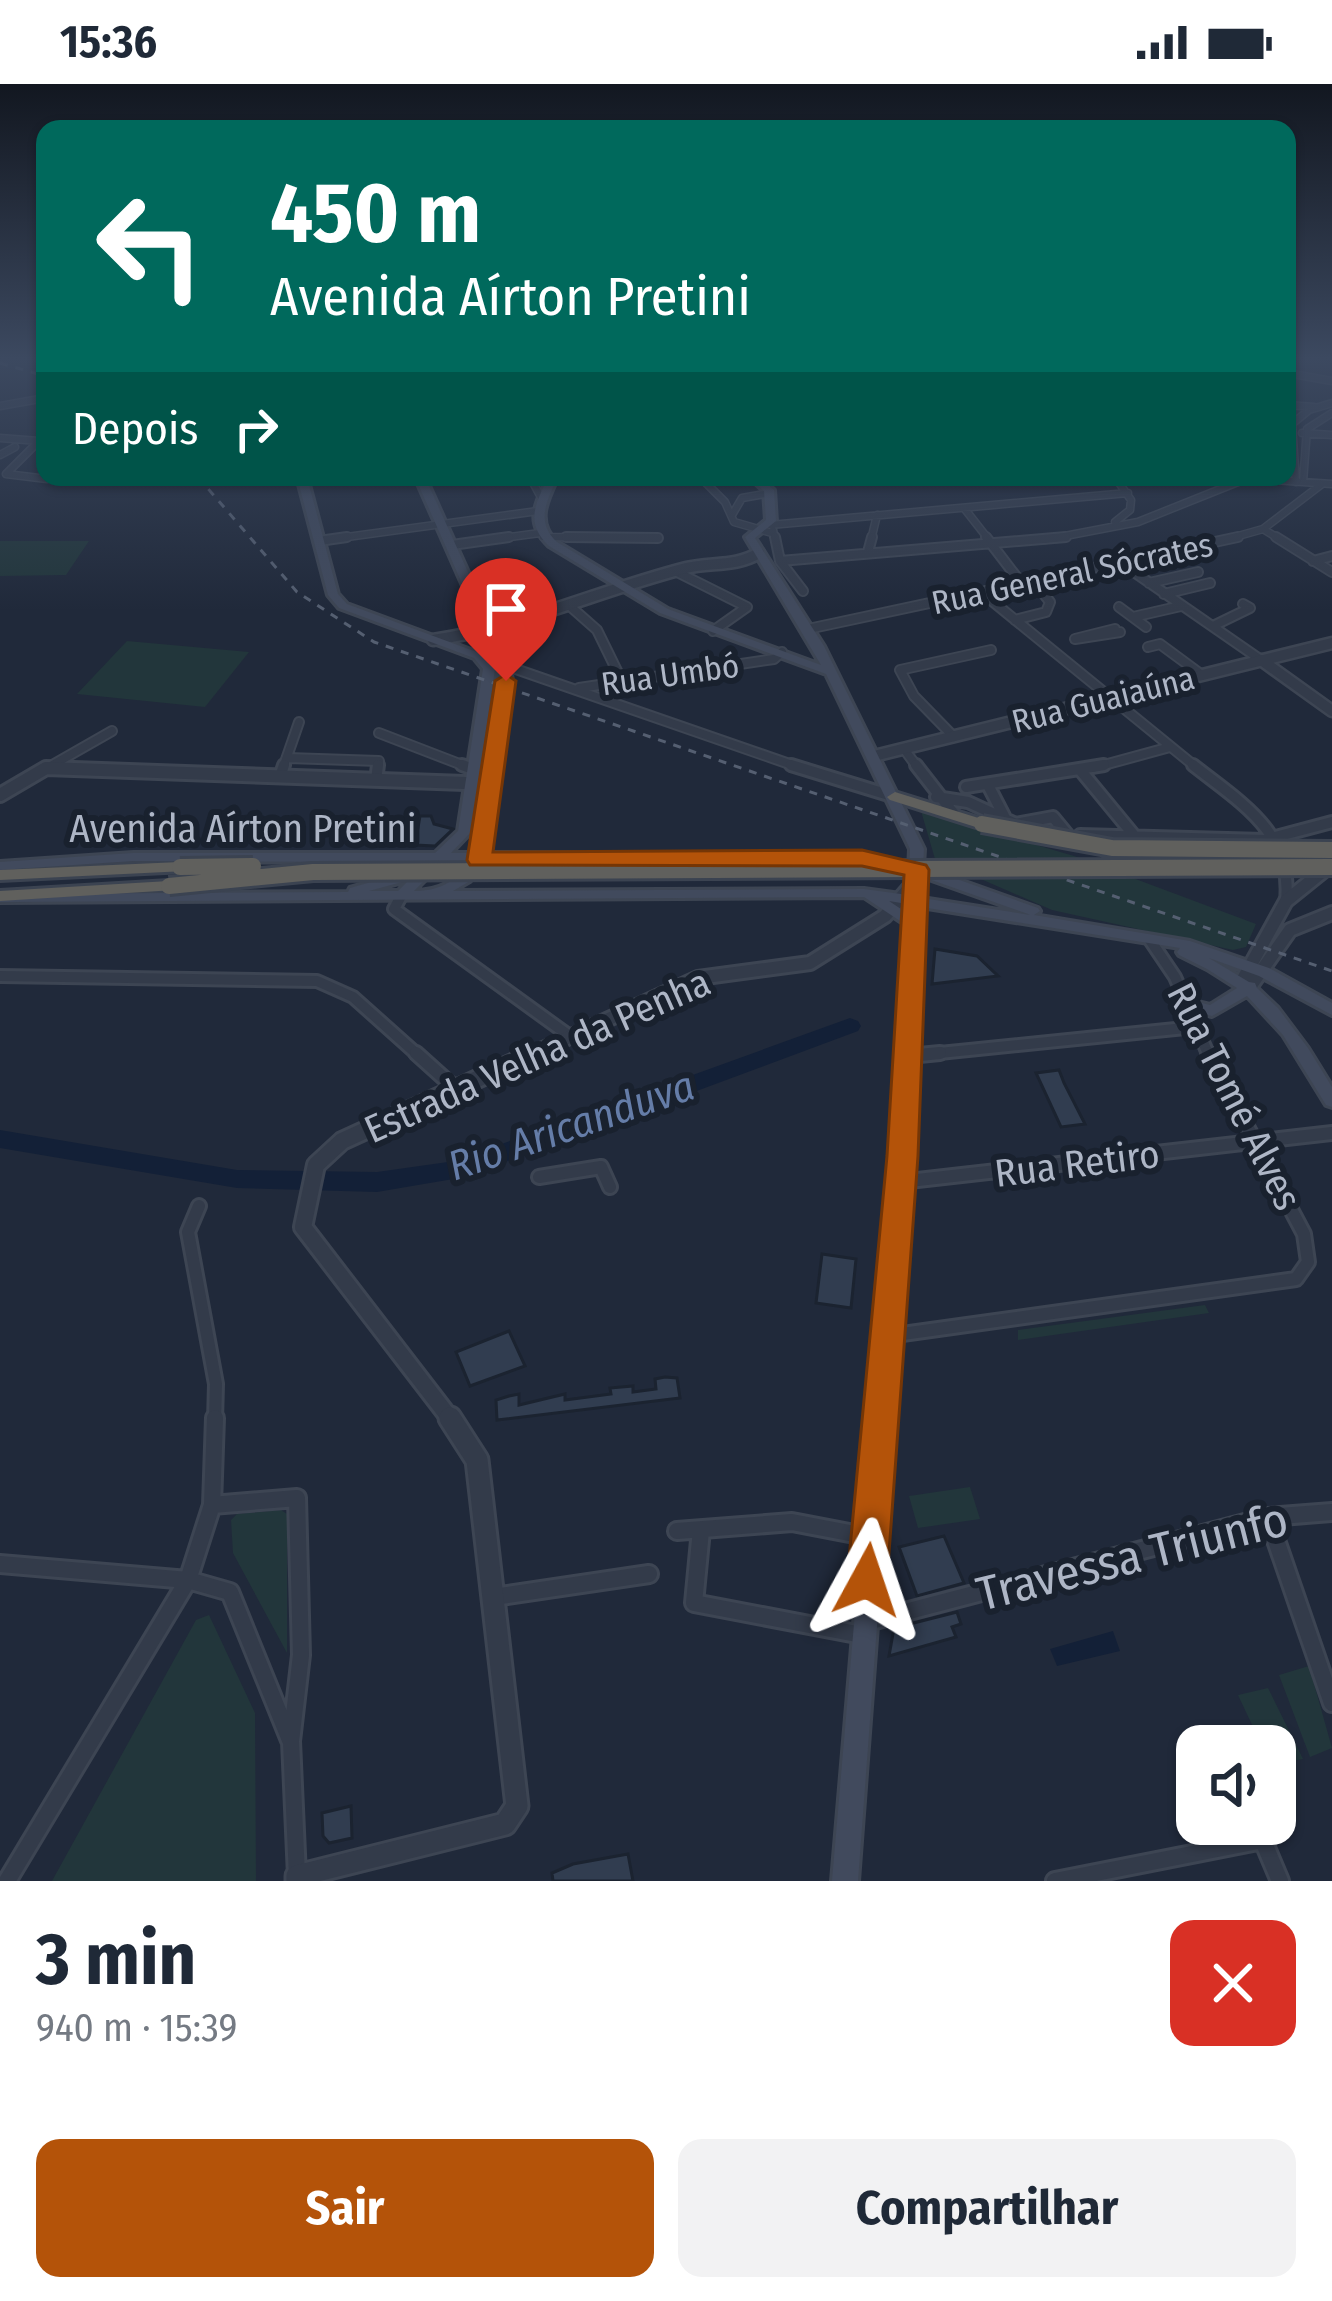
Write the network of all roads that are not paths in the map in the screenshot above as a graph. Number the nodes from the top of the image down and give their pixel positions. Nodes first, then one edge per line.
1 (1305, 443) edge
2 (36, 444) edge
3 (15, 447) dead end
4 (0, 455) edge
5 (1296, 470) edge
6 (36, 478) edge
7 (1296, 482) edge
8 (1299, 482) junction
9 (1327, 484) edge
10 (304, 486) edge
11 (424, 486) edge
12 (533, 486) edge
13 (549, 486) edge
14 (708, 486) edge
15 (763, 486) edge
16 (1122, 486) edge
17 (1230, 486) edge
18 (770, 493) junction
19 (1128, 493) junction
20 (540, 505) junction
21 (1131, 505) junction
22 (964, 508) junction
23 (732, 515) junction
24 (877, 515) junction
25 (1162, 517) junction
26 (442, 524) junction
27 (773, 526) junction
28 (1107, 527) junction
29 (1263, 529) junction
30 (756, 530) junction
31 (542, 535) junction
32 (658, 538) dead end
33 (319, 541) junction
34 (452, 545) junction
35 (994, 547) junction
36 (868, 552) junction
37 (759, 553) junction
38 (1332, 556) edge
39 (781, 561) junction
40 (1313, 561) junction
41 (1121, 563) junction
42 (676, 572) junction
43 (1198, 572) dead end
44 (1332, 572) edge
45 (1149, 583) junction
46 (1210, 583) dead end
47 (1022, 584) junction
48 (803, 591) dead end
49 (626, 592) junction
50 (981, 592) junction
51 (1042, 593) dead end
52 (1164, 594) junction
53 (1244, 604) dead end
54 (1181, 606) junction
55 (571, 607) junction
56 (1119, 607) dead end
57 (1133, 617) junction
58 (1015, 620) junction
59 (1213, 626) junction
60 (1146, 627) dead end
61 (808, 629) junction
62 (1118, 631) dead end
63 (713, 632) junction
64 (491, 634) junction
65 (433, 640) junction
66 (1332, 643) edge
67 (758, 646) junction
68 (1048, 647) junction
69 (1148, 647) dead end
70 (991, 650) dead end
71 (468, 652) junction
72 (785, 653) junction
73 (1261, 660) junction
74 (764, 661) junction
75 (505, 664) junction
76 (828, 666) junction
77 (1202, 675) junction
78 (622, 681) junction
79 (576, 688) junction
80 (1110, 698) junction
81 (1332, 710) edge
82 (299, 722) dead end
83 (112, 731) dead end
84 (379, 733) dead end
85 (954, 736) junction
86 (1170, 747) junction
87 (911, 750) junction
88 (874, 756) junction
89 (288, 758) junction
90 (46, 769) junction
91 (1081, 771) junction
92 (280, 777) junction
93 (475, 777) junction
94 (376, 780) junction
95 (493, 784) junction
96 (988, 785) junction
97 (966, 787) dead end
98 (0, 795) edge
99 (896, 796) junction
100 (936, 797) junction
101 (954, 814) junction
102 (1010, 821) junction
103 (1332, 822) edge
104 (1277, 837) junction
105 (1137, 839) junction
106 (1332, 850) edge
107 (401, 859) junction
108 (439, 859) junction
109 (92, 860) junction
110 (479, 860) junction
111 (1332, 864) edge
112 (0, 866) edge
113 (29, 872) junction
114 (917, 874) junction
115 (0, 875) edge
116 (986, 893) junction
117 (401, 896) junction
118 (436, 896) junction
119 (0, 897) edge
120 (329, 898) junction
121 (904, 901) junction
122 (1286, 902) junction
123 (965, 906) junction
124 (1324, 915) edge
125 (1070, 923) junction
126 (1332, 923) edge
127 (1143, 937) junction
128 (0, 976) edge
129 (1252, 977) junction
130 (1311, 1000) junction
131 (1189, 1005) junction
132 (1332, 1010) edge
133 (1287, 1026) junction
134 (1195, 1027) junction
135 (571, 1037) junction
136 (909, 1056) junction
137 (456, 1089) junction
138 (1332, 1101) edge
139 (1332, 1133) edge
140 (1254, 1142) junction
141 (539, 1177) dead end
142 (900, 1182) junction
143 (610, 1187) dead end
144 (199, 1206) dead end
145 (888, 1336) junction
146 (212, 1505) junction
147 (1332, 1512) edge
148 (1268, 1517) junction
149 (701, 1530) junction
150 (677, 1532) dead end
151 (870, 1537) junction
152 (0, 1564) edge
153 (650, 1574) dead end
154 (188, 1580) junction
155 (491, 1598) junction
156 (863, 1629) junction
157 (1325, 1665) edge
158 (1332, 1703) edge
159 (291, 1741) junction
160 (1205, 1845) edge
161 (1265, 1845) edge
162 (297, 1879) edge
163 (7, 1881) edge
164 (845, 1881) edge
165 (1055, 1881) edge
166 (1280, 1881) edge

1 - 8 street
2 - 6 street
3 - 4 street
5 - 8 street
7 - 8 street
8 - 9 street
9 - 29 street, Rua General Sócrates
10 - 33 main road
11 - 26 main road
12 - 20 street
13 - 20 main road
14 - 23 street
15 - 18 main road
16 - 19 street
17 - 25 street
18 - 23 street
18 - 27 main road
19 - 21 street
19 - 22 street
20 - 26 street
20 - 31 main road
21 - 25 street
21 - 28 street
22 - 24 street
22 - 35 street
23 - 30 street
24 - 27 street
24 - 36 street
25 - 28 street
26 - 33 street
26 - 34 main road
27 - 30 main road
27 - 39 street
28 - 35 street
29 - 40 street
29 - 41 street, Rua General Sócrates
30 - 37 main road
31 - 32 street
31 - 34 street
31 - 49 main road
33 - 65 main road
34 - 64 main road
35 - 36 street
35 - 47 street
36 - 39 street
37 - 42 street
37 - 61 main road
38 - 40 street
39 - 48 street
40 - 44 street
41 - 45 street
41 - 47 street, Rua General Sócrates
42 - 49 street
42 - 63 street
43 - 45 street
45 - 52 street
46 - 52 street
47 - 50 street, Rua General Sócrates
49 - 55 street
49 - 63 main road
50 - 58 street
50 - 61 street, Rua General Sócrates
51 - 58 street
52 - 54 street
53 - 59 street
54 - 57 street
54 - 59 street
55 - 64 street
55 - 78 street
56 - 57 street
57 - 60 street
58 - 68 street
59 - 73 street
61 - 76 main road
62 - 68 street
63 - 67 main road
64 - 65 street
64 - 71 main road
64 - 75 main road
65 - 71 main road
66 - 73 street, Rua Guaiaúna
67 - 72 main road
67 - 74 street, Rua Umbó
68 - 80 street
69 - 77 street
70 - 85 street
71 - 93 main road
72 - 74 street, Rua Umbó
72 - 76 main road
73 - 77 street, Rua Guaiaúna
73 - 81 street
74 - 78 street, Rua Umbó
75 - 79 street
75 - 95 main road
76 - 88 main road
77 - 80 street, Rua Guaiaúna
78 - 79 street, Rua Umbó
79 - 99 street
80 - 85 street, Rua Guaiaúna
80 - 86 street
82 - 89 street
83 - 90 street
84 - 93 street
85 - 87 street, Rua Guaiaúna
86 - 91 street
86 - 104 street
87 - 88 street, Rua Guaiaúna
87 - 100 street
88 - 99 main road
89 - 92 street
89 - 94 street
90 - 92 street
90 - 98 street
91 - 96 street
91 - 105 street
92 - 94 street
93 - 94 street
93 - 95 street
93 - 108 main road
95 - 110 main road
96 - 97 street
96 - 102 street
99 - 101 highway
99 - 114 main road
100 - 101 street
100 - 102 street
101 - 106 highway, bridge
102 - 105 street
103 - 104 street
104 - 105 street
104 - 122 street
107 - 108 main road, Avenida Aírton Pretini
107 - 109 main road, Avenida Aírton Pretini
107 - 120 main road
108 - 110 main road, Avenida Aírton Pretini
108 - 117 main road
109 - 112 main road, Avenida Aírton Pretini
109 - 113 highway
110 - 114 main road, Avenida Aírton Pretini
110 - 118 main road
111 - 113 highway, Avenida Aírton Pretini, bridge
111 - 119 highway, Avenida Aírton Pretini, bridge
111 - 122 street
113 - 115 highway, Avenida Aírton Pretini
114 - 116 main road, Avenida Aírton Pretini
114 - 121 main road
116 - 123 main road
116 - 125 main road, Avenida Aírton Pretini
117 - 118 main road, Avenida Aírton Pretini
117 - 120 main road, Avenida Aírton Pretini
117 - 135 street
118 - 121 main road, Avenida Aírton Pretini
119 - 120 main road, Avenida Aírton Pretini
121 - 123 main road
121 - 135 street, Estrada Velha da Penha
121 - 136 main road
122 - 129 street
123 - 125 main road
124 - 126 street
124 - 129 street
125 - 127 main road
127 - 129 main road
127 - 131 street, Rua Tomé Alves
128 - 137 street
129 - 130 main road
129 - 131 main road
129 - 133 main road
130 - 132 main road
130 - 133 main road
131 - 134 street, Rua Tomé Alves
133 - 138 main road
134 - 136 street
134 - 140 street, Rua Tomé Alves
135 - 137 street, Estrada Velha da Penha
136 - 142 main road
137 - 155 street, Estrada Velha da Penha
139 - 140 street, Rua Retiro
140 - 142 street, Rua Retiro
140 - 145 street, Rua Tomé Alves
141 - 143 street
142 - 145 main road
144 - 146 street
145 - 151 main road
146 - 154 street
146 - 159 street
147 - 148 street, Travessa Triunfo
148 - 156 street, Travessa Triunfo
148 - 157 street
149 - 150 street
149 - 151 street
149 - 156 street
151 - 156 main road
152 - 154 street
153 - 155 street
154 - 159 street
154 - 163 street
155 - 162 street
156 - 164 main road
157 - 158 street
159 - 162 street
160 - 165 street
161 - 166 street

